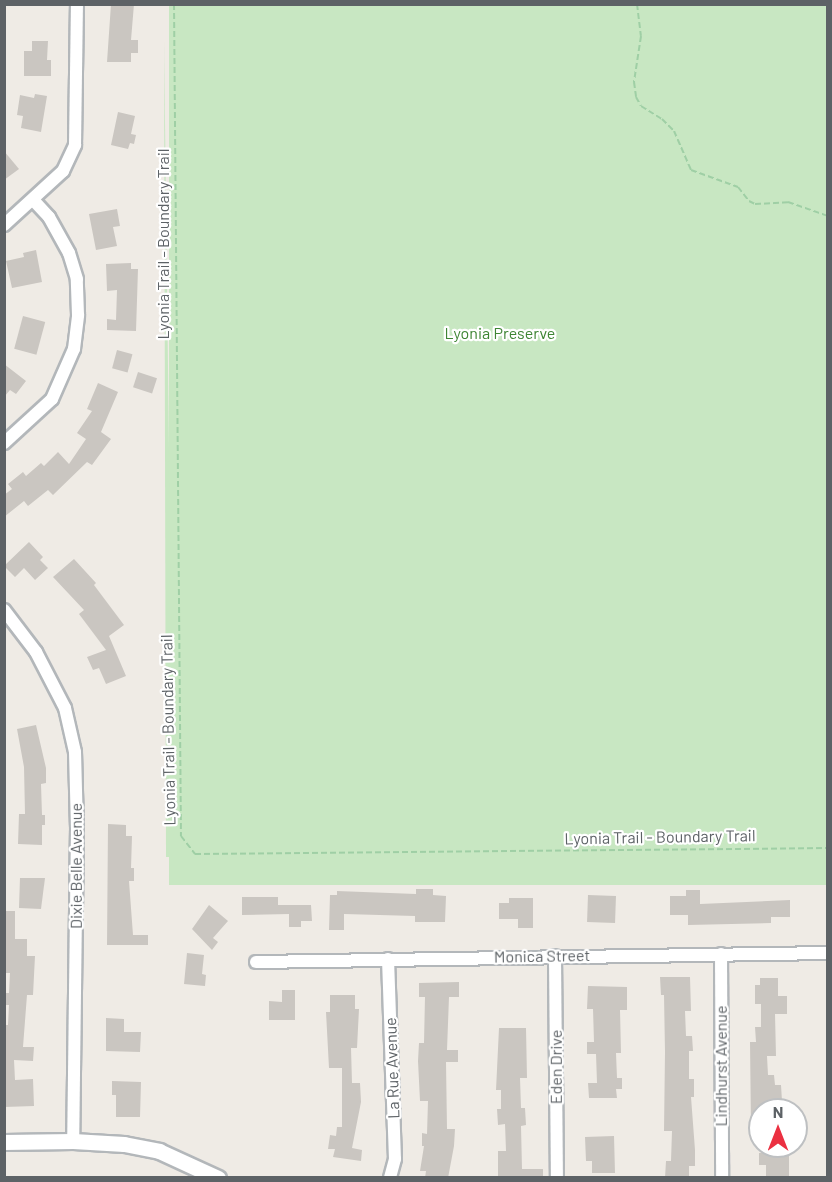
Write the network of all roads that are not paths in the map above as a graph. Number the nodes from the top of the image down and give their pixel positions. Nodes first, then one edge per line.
1 (77, 4) edge
2 (33, 200) junction
3 (4, 225) edge
4 (4, 443) edge
5 (4, 610) edge
6 (828, 952) edge
7 (721, 954) junction
8 (555, 956) junction
9 (388, 959) junction
10 (256, 962) dead end
11 (73, 1141) junction
12 (4, 1142) edge
13 (211, 1176) edge
14 (390, 1178) edge
15 (557, 1178) edge
16 (722, 1178) edge

1 - 2 street
2 - 3 street
2 - 4 street
5 - 11 street, Dixie Belle Avenue
6 - 7 street, Monica Street
7 - 8 street, Monica Street
7 - 16 street, Lindhurst Avenue
8 - 9 street, Monica Street
8 - 15 street, Eden Drive
9 - 10 street, Monica Street
9 - 14 street, La Rue Avenue
11 - 12 street
11 - 13 street

